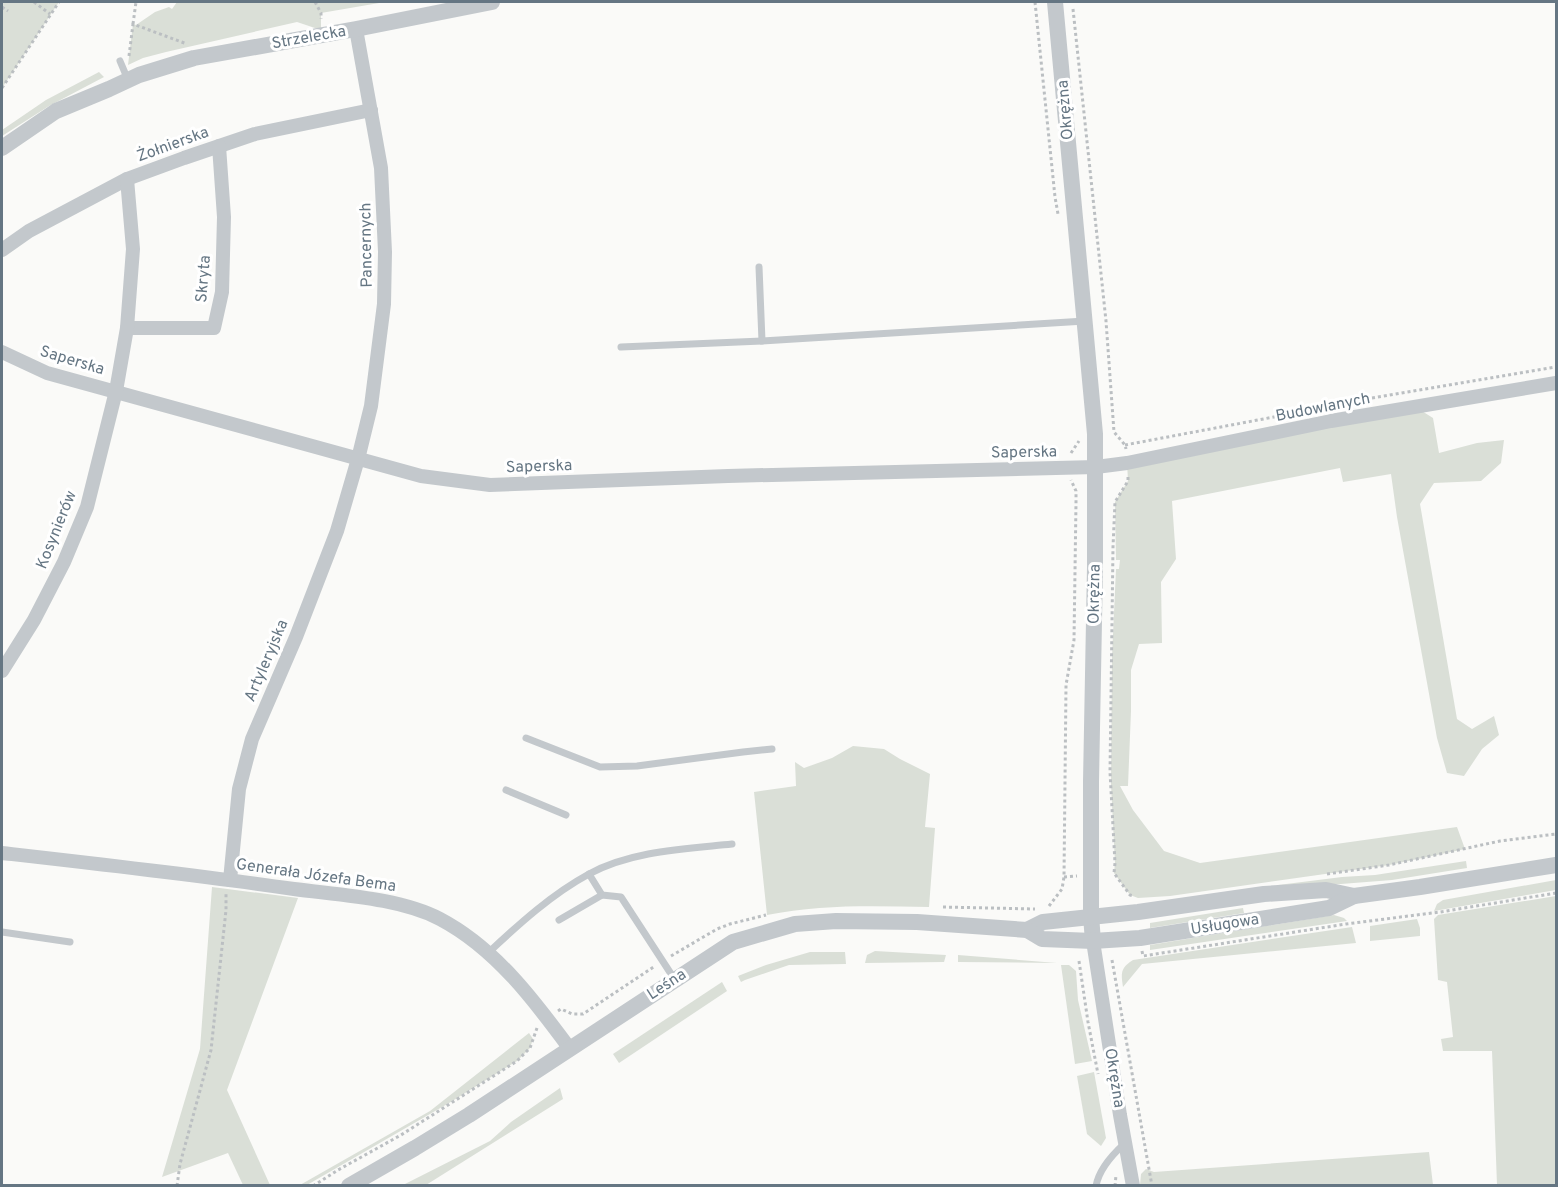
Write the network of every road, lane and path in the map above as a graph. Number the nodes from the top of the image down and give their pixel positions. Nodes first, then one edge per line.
1 (34, 2) edge
2 (59, 2) edge
3 (136, 2) edge
4 (315, 2) edge
5 (492, 2) edge
6 (1035, 2) edge
7 (1055, 2) edge
8 (2, 7) edge
9 (8, 11) dead end
10 (50, 14) junction
11 (321, 22) dead end
12 (133, 24) junction
13 (356, 29) junction
14 (192, 45) dead end
15 (120, 61) dead end
16 (128, 72) junction
17 (2, 88) edge
18 (371, 110) junction
19 (219, 146) junction
20 (2, 148) edge
21 (126, 179) junction
22 (1058, 218) dead end
23 (2, 250) edge
24 (759, 267) dead end
25 (1086, 321) junction
26 (127, 328) junction
27 (762, 341) junction
28 (621, 346) dead end
29 (2, 352) edge
30 (1557, 383) edge
31 (116, 391) junction
32 (1080, 435) dead end
33 (358, 459) junction
34 (1096, 467) junction
35 (1071, 469) junction
36 (2, 671) edge
37 (526, 738) dead end
38 (772, 749) dead end
39 (506, 790) dead end
40 (566, 815) dead end
41 (1557, 834) edge
42 (732, 844) dead end
43 (2, 852) edge
44 (1557, 866) edge
45 (590, 874) junction
46 (1320, 875) dead end
47 (230, 880) junction
48 (1557, 893) edge
49 (602, 895) junction
50 (1354, 896) junction
51 (940, 907) dead end
52 (773, 914) dead end
53 (1091, 916) junction
54 (559, 920) dead end
55 (1027, 930) junction
56 (2, 932) edge
57 (1093, 941) junction
58 (70, 942) dead end
59 (488, 953) junction
60 (1143, 956) dead end
61 (1112, 960) dead end
62 (663, 961) junction
63 (675, 980) junction
64 (547, 1018) junction
65 (570, 1049) junction
66 (1125, 1143) junction
67 (177, 1185) edge
68 (313, 1185) edge
69 (349, 1185) edge
70 (1096, 1185) edge
71 (1132, 1185) edge
72 (1152, 1185) edge

1 - 10 path
2 - 10 path
3 - 12 path
4 - 11 path
5 - 13 street, Strzelecka
6 - 22 path
7 - 25 street, Okrężna
8 - 9 path
10 - 17 path
12 - 14 path
12 - 16 path
13 - 16 street, Strzelecka
13 - 18 street, Pancernych
15 - 16 lane
16 - 20 street, Strzelecka
18 - 19 street, Żołnierska
18 - 33 street, Pancernych
19 - 21 street, Żołnierska
19 - 26 street, Skryta
21 - 23 street, Żołnierska
21 - 26 street
24 - 27 lane
25 - 27 lane
25 - 34 street, Okrężna
26 - 31 street
27 - 28 lane
29 - 31 street, Saperska
30 - 34 street, Budowlanych
31 - 33 street, Saperska
31 - 36 street, Kosynierów
32 - 35 path
33 - 35 street, Saperska
33 - 47 street, Artyleryjska
34 - 35 street, Saperska
34 - 53 street, Okrężna
35 - 51 path
37 - 38 lane
39 - 40 lane
41 - 46 path
42 - 45 lane
43 - 47 street, Generała Józefa Bema
44 - 50 street, Usługowa
45 - 49 lane
45 - 59 lane
47 - 59 street, Generała Józefa Bema
47 - 67 path
48 - 60 path
49 - 54 lane
49 - 62 lane
50 - 53 street, Usługowa
50 - 57 street, Usługowa
52 - 62 path
53 - 55 street, Leśna
53 - 57 street, Okrężna
55 - 57 street, Leśna
55 - 63 street, Leśna
56 - 58 lane
57 - 66 street, Okrężna
59 - 64 street, Generała Józefa Bema
61 - 72 path
62 - 63 lane
62 - 64 path
63 - 65 street, Leśna
64 - 65 street, Generała Józefa Bema
64 - 68 path
65 - 69 street, Leśna
66 - 70 lane
66 - 71 street, Okrężna

